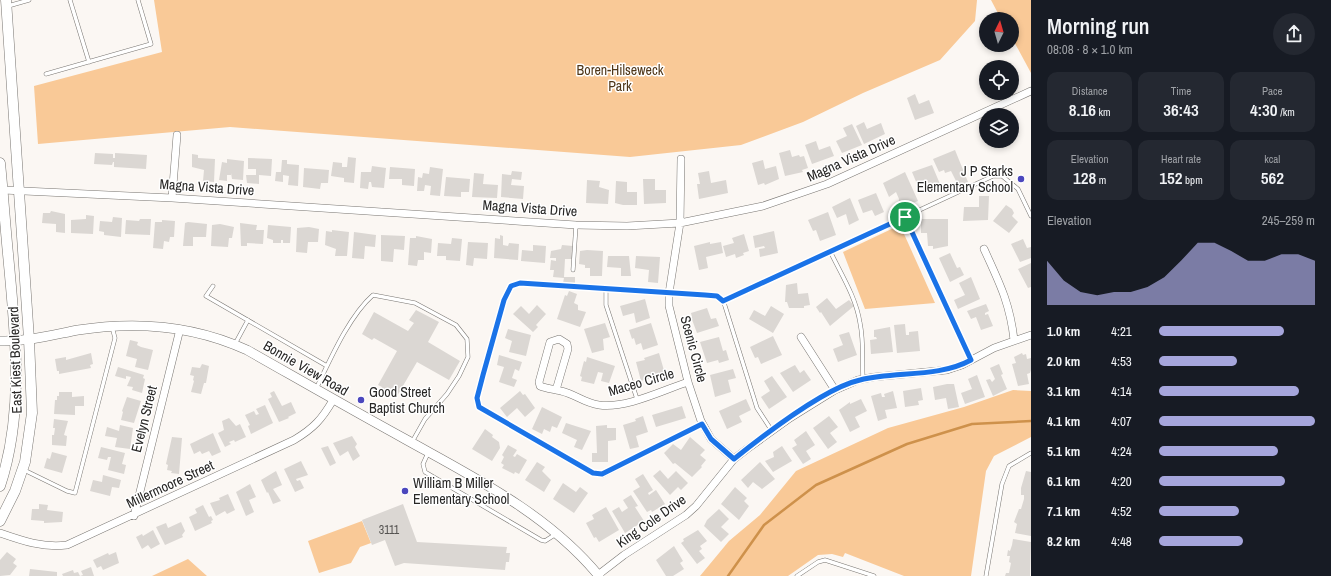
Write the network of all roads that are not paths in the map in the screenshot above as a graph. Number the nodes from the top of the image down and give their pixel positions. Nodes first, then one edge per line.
1 (29, 0) edge
2 (70, 0) edge
3 (138, 0) edge
4 (6, 3) edge
5 (89, 62) junction
6 (46, 74) dead end
7 (1031, 91) edge
8 (177, 135) dead end
9 (681, 159) dead end
10 (0, 163) edge
11 (3, 190) junction
12 (19, 191) junction
13 (172, 198) junction
14 (1031, 216) edge
15 (905, 217) junction
16 (680, 223) junction
17 (576, 225) junction
18 (984, 249) dead end
19 (830, 251) junction
20 (4, 255) edge
21 (573, 270) dead end
22 (213, 286) dead end
23 (606, 290) junction
24 (669, 293) junction
25 (723, 301) junction
26 (248, 320) junction
27 (112, 326) junction
28 (180, 329) junction
29 (1031, 335) edge
30 (801, 337) dead end
31 (14, 340) junction
32 (29, 340) junction
33 (1014, 340) junction
34 (0, 341) edge
35 (235, 344) junction
36 (971, 360) junction
37 (327, 366) junction
38 (863, 379) junction
39 (688, 382) junction
40 (316, 389) junction
41 (556, 390) junction
42 (834, 390) junction
43 (637, 399) junction
44 (333, 400) junction
45 (702, 424) junction
46 (772, 431) junction
47 (411, 442) junction
48 (428, 452) junction
49 (1031, 453) edge
50 (734, 459) junction
51 (22, 470) junction
52 (0, 486) edge
53 (134, 516) junction
54 (0, 521) edge
55 (0, 533) edge
56 (557, 534) junction
57 (599, 575) edge
58 (797, 576) edge
59 (874, 576) edge
60 (986, 576) edge

1 - 4 lane
2 - 5 lane
3 - 5 lane
4 - 12 main road, East Kiest Boulevard
5 - 6 lane
7 - 16 street, Magna Vista Drive
8 - 13 street
9 - 16 street, Scenic Circle
10 - 11 main road, East Kiest Boulevard
11 - 12 street, Magna Vista Drive
11 - 20 main road, East Kiest Boulevard
12 - 13 street, Magna Vista Drive
12 - 32 main road, East Kiest Boulevard
13 - 17 street, Magna Vista Drive
14 - 15 lane
15 - 19 lane
15 - 36 lane
16 - 17 street, Magna Vista Drive
16 - 24 street, Scenic Circle
17 - 21 lane
18 - 33 street
19 - 25 lane
19 - 38 lane
20 - 31 main road, East Kiest Boulevard
22 - 26 lane
23 - 24 lane
23 - 43 lane
23 - 45 lane
24 - 25 lane
24 - 39 street, Scenic Circle
25 - 46 lane
26 - 35 lane
26 - 37 lane
27 - 28 street, Bonnie View Road
27 - 32 street, Bonnie View Road
27 - 51 lane
28 - 35 street, Bonnie View Road
28 - 53 street, Evelyn Street
29 - 33 street, King Cole Drive
30 - 42 street
31 - 32 street, Bonnie View Road
31 - 34 street, Bonnie View Road
31 - 52 main road, East Kiest Boulevard
32 - 51 main road, East Kiest Boulevard
33 - 36 street, King Cole Drive
35 - 40 street, Bonnie View Road
36 - 38 street, King Cole Drive
37 - 40 lane
37 - 47 lane
38 - 42 street, King Cole Drive
39 - 43 street, Maceo Circle
39 - 45 street, Scenic Circle
40 - 44 street, Bonnie View Road
41 - 41 street, Maceo Circle
41 - 43 street, Maceo Circle
42 - 46 street, King Cole Drive
44 - 47 street, Bonnie View Road
44 - 53 street, Millermoore Street
45 - 50 street, Scenic Circle
46 - 50 street, King Cole Drive
47 - 48 street, Bonnie View Road
48 - 56 street, Bonnie View Road
48 - 56 lane
49 - 60 lane
50 - 57 street, King Cole Drive
51 - 54 main road, East Kiest Boulevard
53 - 55 street, Millermoore Street
56 - 57 street, Bonnie View Road
58 - 59 lane

